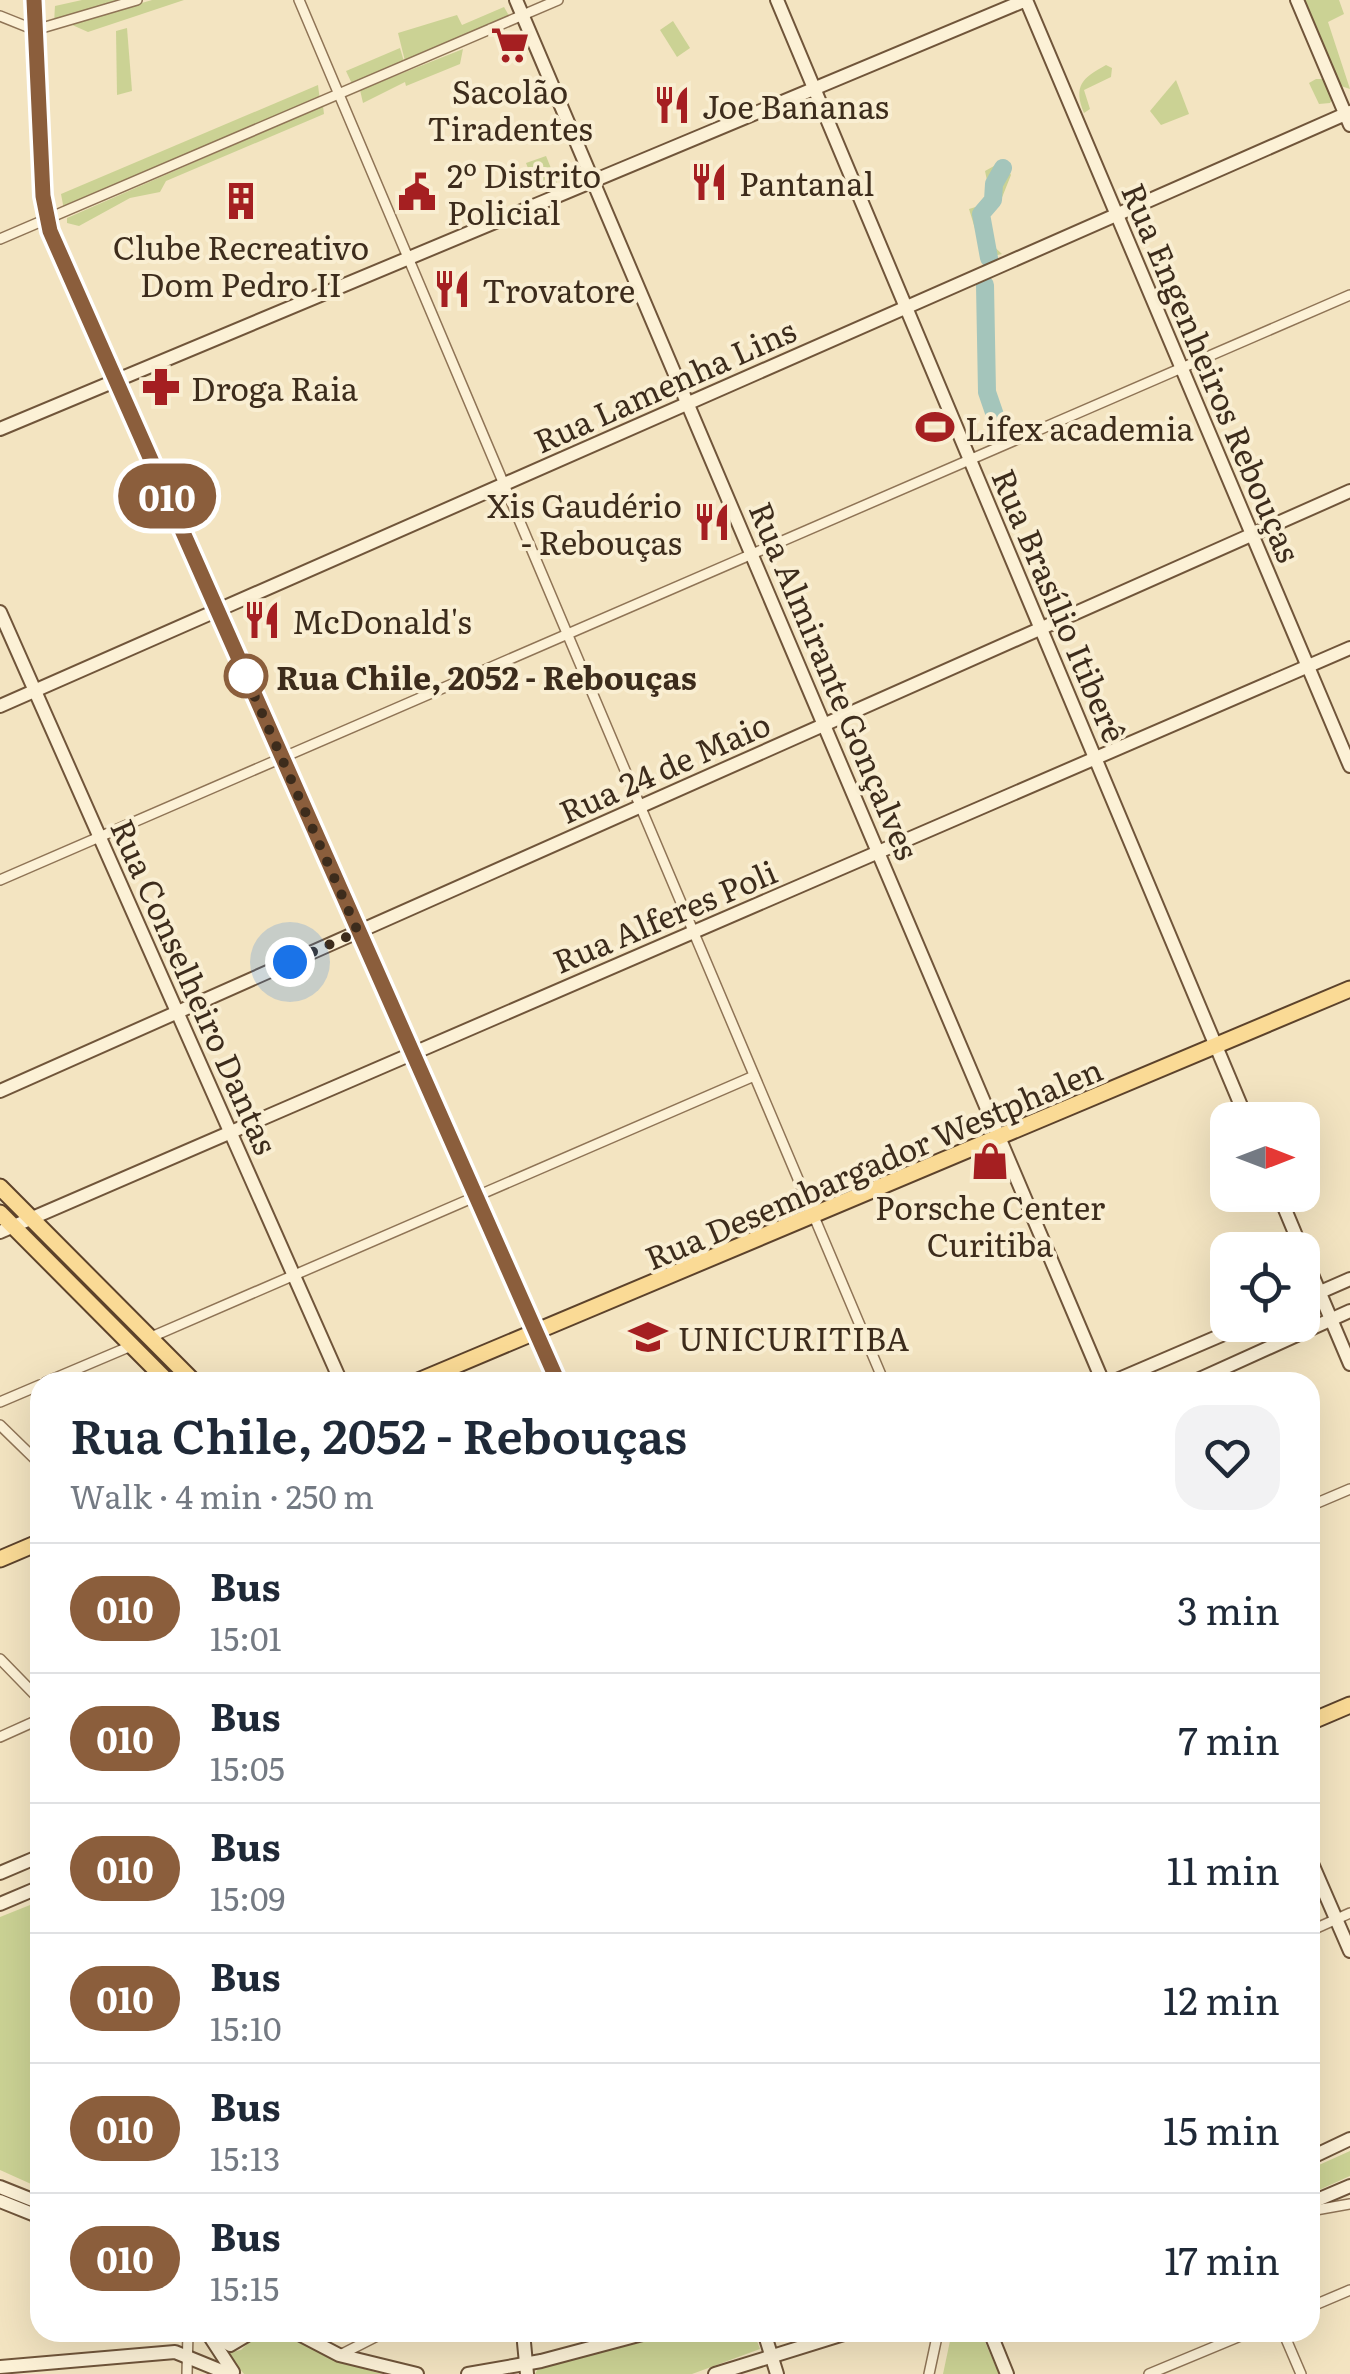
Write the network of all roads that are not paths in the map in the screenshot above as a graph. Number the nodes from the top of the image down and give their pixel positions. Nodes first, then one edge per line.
1 (34, 0) edge
2 (137, 0) edge
3 (299, 0) edge
4 (516, 0) edge
5 (558, 0) edge
6 (776, 0) edge
7 (1026, 0) edge
8 (1297, 0) edge
9 (523, 15) junction
10 (0, 16) edge
11 (35, 30) junction
12 (814, 88) junction
13 (339, 94) junction
14 (1348, 117) edge
15 (593, 180) junction
16 (1117, 215) junction
17 (47, 219) junction
18 (0, 239) edge
19 (408, 258) junction
20 (1350, 295) edge
21 (906, 308) junction
22 (1182, 368) junction
23 (116, 381) junction
24 (688, 404) junction
25 (0, 430) edge
26 (970, 460) junction
27 (504, 484) junction
28 (1350, 491) edge
29 (1252, 534) junction
30 (752, 554) junction
31 (217, 611) junction
32 (0, 612) edge
33 (1041, 628) junction
34 (567, 634) junction
35 (1350, 648) edge
36 (1308, 666) junction
37 (35, 691) junction
38 (0, 706) edge
39 (824, 724) junction
40 (282, 758) junction
41 (1095, 758) junction
42 (1350, 766) edge
43 (640, 806) junction
44 (100, 837) junction
45 (878, 852) junction
46 (0, 880) edge
47 (358, 932) junction
48 (693, 932) junction
49 (1350, 989) edge
50 (177, 1012) junction
51 (1216, 1046) junction
52 (412, 1054) junction
53 (754, 1076) junction
54 (0, 1091) edge
55 (1239, 1102) edge
56 (230, 1132) junction
57 (1000, 1138) junction
58 (0, 1187) edge
59 (476, 1197) junction
60 (0, 1214) edge
61 (813, 1216) junction
62 (31, 1218) junction
63 (6, 1229) edge
64 (82, 1269) junction
65 (294, 1276) junction
66 (1350, 1280) edge
67 (67, 1281) junction
68 (1320, 1292) joint
69 (1350, 1311) edge
70 (1331, 1320) junction
71 (536, 1334) junction
72 (149, 1338) junction
73 (1210, 1340) edge
74 (131, 1346) junction
75 (1350, 1364) edge
76 (71, 1372) edge
77 (168, 1372) edge
78 (174, 1372) edge
79 (337, 1372) edge
80 (441, 1372) edge
81 (553, 1372) edge
82 (880, 1372) edge
83 (1100, 1372) edge
84 (1135, 1372) edge
85 (1215, 1372) edge
86 (30, 1389) edge
87 (0, 1402) edge
88 (0, 1424) edge
89 (30, 1454) edge
90 (1350, 1488) edge
91 (1320, 1502) edge
92 (30, 1546) edge
93 (0, 1559) edge
94 (0, 1659) edge
95 (30, 1690) edge
96 (1350, 1706) edge
97 (1320, 1718) edge
98 (30, 1724) edge
99 (0, 1737) edge
100 (30, 1860) edge
101 (0, 1873) edge
102 (1320, 1882) edge
103 (30, 1891) edge
104 (0, 1904) edge
105 (1350, 1913) edge
106 (1336, 1919) junction
107 (1320, 1926) edge
108 (1350, 1951) edge
109 (1350, 2140) edge
110 (1320, 2154) edge
111 (1350, 2186) edge
112 (0, 2187) edge
113 (30, 2199) edge
114 (1320, 2199) edge
115 (2, 2203) edge
116 (1350, 2204) edge
117 (1320, 2210) edge
118 (30, 2213) edge
119 (1350, 2290) edge
120 (1320, 2303) edge
121 (187, 2342) edge
122 (214, 2342) edge
123 (314, 2342) edge
124 (366, 2342) edge
125 (525, 2342) edge
126 (616, 2342) edge
127 (768, 2342) edge
128 (815, 2342) edge
129 (936, 2342) edge
130 (994, 2342) edge
131 (1226, 2342) edge
132 (1287, 2342) edge
133 (185, 2353) junction
134 (772, 2354) junction
135 (340, 2356) junction
136 (0, 2367) edge
137 (526, 2369) edge
138 (187, 2374) edge
139 (232, 2374) edge
140 (417, 2374) edge
141 (468, 2374) edge
142 (714, 2374) edge
143 (777, 2374) edge
144 (930, 2374) edge
145 (1007, 2374) edge
146 (1149, 2374) edge
147 (1301, 2374) edge

1 - 11 main road
2 - 11 street
3 - 13 street
4 - 9 main road, Rua Almirante Gonçalves
5 - 9 street
6 - 12 main road, Rua Brasílio Itiberê
7 - 12 main road
7 - 16 main road, Rua Engenheiros Rebouças
8 - 14 main road
9 - 13 street
9 - 15 main road, Rua Almirante Gonçalves
10 - 11 street
11 - 17 main road
12 - 15 main road
12 - 21 main road, Rua Brasílio Itiberê
13 - 17 street
13 - 19 street
14 - 16 main road, Rua Lamenha Lins
15 - 19 main road
15 - 24 main road, Rua Almirante Gonçalves
16 - 21 main road, Rua Lamenha Lins
16 - 22 main road, Rua Engenheiros Rebouças
17 - 18 street
17 - 23 main road
19 - 23 main road
19 - 27 street
20 - 22 street
21 - 24 main road, Rua Lamenha Lins
21 - 26 main road, Rua Brasílio Itiberê
22 - 26 street
22 - 29 main road, Rua Engenheiros Rebouças
23 - 25 main road
23 - 31 main road
24 - 27 main road, Rua Lamenha Lins
24 - 30 main road, Rua Almirante Gonçalves
26 - 30 street
26 - 33 main road, Rua Brasílio Itiberê
27 - 31 main road, Rua Lamenha Lins
27 - 34 street
28 - 29 main road, Rua 24 de Maio
29 - 33 main road, Rua 24 de Maio
29 - 36 main road, Rua Engenheiros Rebouças
30 - 34 street
30 - 39 main road, Rua Almirante Gonçalves
31 - 37 main road, Rua Lamenha Lins
31 - 40 main road
32 - 37 main road, Rua Conselheiro Dantas
33 - 39 main road, Rua 24 de Maio
33 - 41 main road, Rua Brasílio Itiberê
34 - 40 street
34 - 43 street
35 - 36 main road, Rua Alferes Poli
36 - 41 main road, Rua Alferes Poli
36 - 42 main road, Rua Engenheiros Rebouças
37 - 38 main road, Rua Lamenha Lins
37 - 44 main road, Rua Conselheiro Dantas
39 - 43 main road, Rua 24 de Maio
39 - 45 main road, Rua Almirante Gonçalves
40 - 44 street
40 - 47 main road
41 - 45 main road, Rua Alferes Poli
41 - 51 main road, Rua Brasílio Itiberê
43 - 47 main road, Rua 24 de Maio
43 - 48 street
44 - 46 street
44 - 50 main road, Rua Conselheiro Dantas
45 - 48 main road, Rua Alferes Poli
45 - 57 main road, Rua Almirante Gonçalves
47 - 50 main road, Rua 24 de Maio
47 - 52 main road
48 - 52 main road, Rua Alferes Poli
48 - 53 street
49 - 51 main road, Rua Desembargador Westphalen
50 - 54 main road, Rua 24 de Maio
50 - 56 main road, Rua Conselheiro Dantas
51 - 55 main road, Rua Brasílio Itiberê
51 - 57 main road, Rua Desembargador Westphalen
52 - 56 main road, Rua Alferes Poli
52 - 59 main road
53 - 59 street
53 - 61 street
56 - 62 main road, Rua Alferes Poli
56 - 65 main road, Rua Conselheiro Dantas
57 - 61 main road, Rua Desembargador Westphalen
57 - 83 main road, Rua Almirante Gonçalves
58 - 62 main road
59 - 65 street
59 - 71 main road
60 - 63 main road
61 - 71 main road, Rua Desembargador Westphalen
61 - 82 street
62 - 63 main road, Rua Alferes Poli
62 - 64 main road
63 - 67 main road
64 - 67 main road
64 - 72 main road
65 - 72 street
65 - 79 main road, Rua Conselheiro Dantas
66 - 68 main road
67 - 74 main road
68 - 70 main road
69 - 70 main road
70 - 75 main road
70 - 85 main road
71 - 80 main road, Rua Desembargador Westphalen
71 - 81 main road
72 - 78 main road
73 - 84 main road
74 - 76 street
74 - 77 main road
86 - 87 street
88 - 89 street
90 - 91 street
92 - 93 main road
94 - 95 street
96 - 97 main road
98 - 99 street
100 - 101 main road
102 - 106 main road
103 - 104 main road
105 - 106 street
106 - 107 street
106 - 108 main road
109 - 110 main road
111 - 114 main road
112 - 113 main road
115 - 118 main road
116 - 117 street
119 - 120 street
121 - 133 street
122 - 139 main road
123 - 135 main road
124 - 135 street
125 - 137 main road
126 - 137 main road
127 - 134 main road
128 - 134 main road
129 - 144 street
130 - 145 main road
131 - 146 street
132 - 147 street
133 - 136 main road
133 - 138 street
133 - 139 main road
134 - 142 main road
134 - 143 main road
135 - 140 main road
137 - 141 main road

